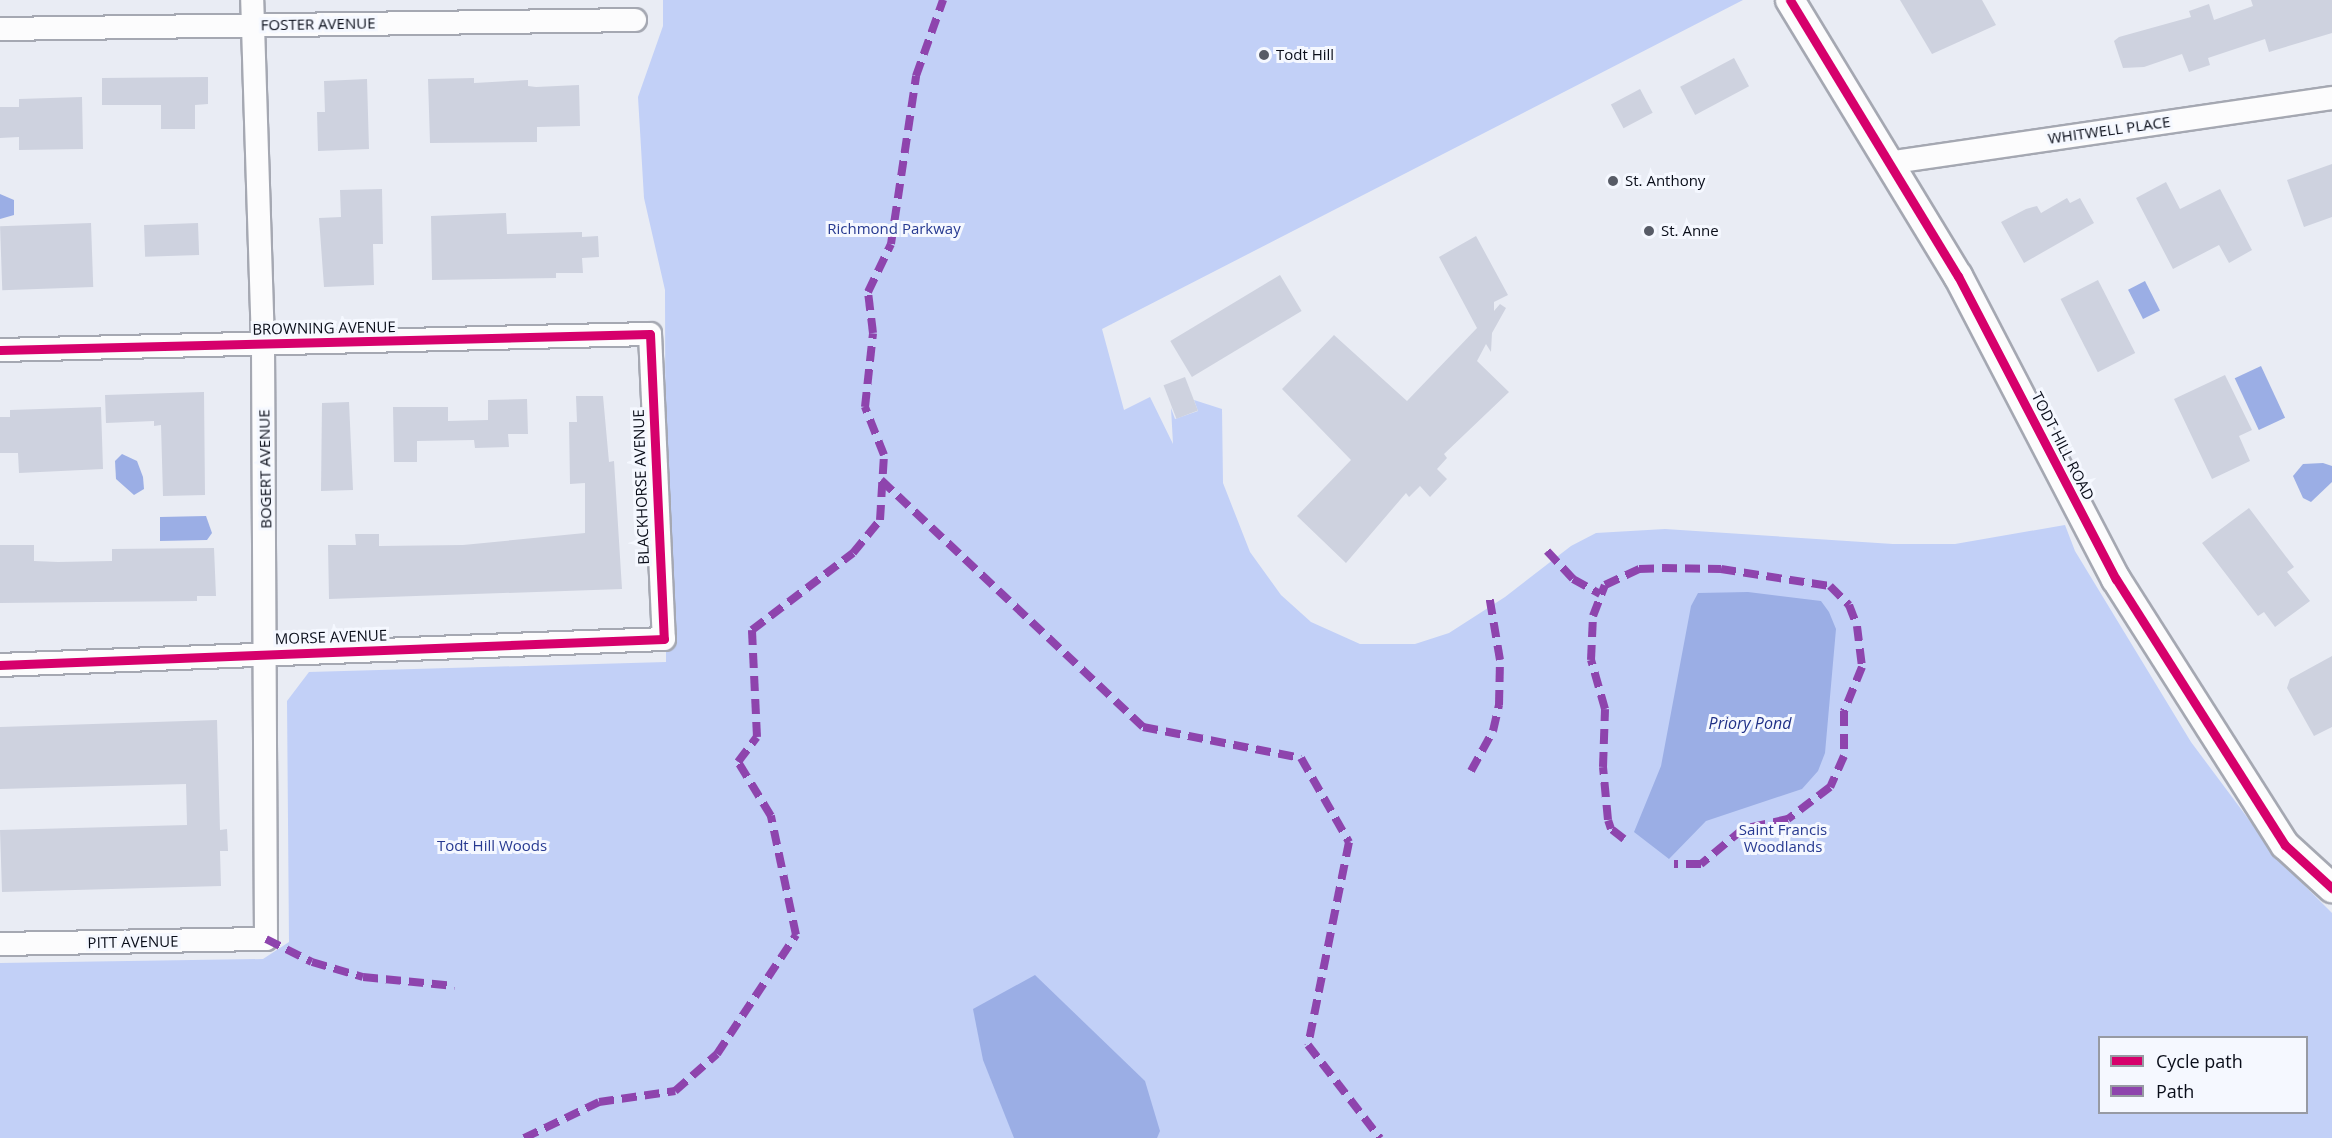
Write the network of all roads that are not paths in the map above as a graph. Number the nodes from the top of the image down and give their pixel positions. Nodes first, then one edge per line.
1 (252, 0) edge
2 (1790, 0) edge
3 (635, 20) dead end
4 (253, 24) junction
5 (0, 29) edge
6 (2332, 98) edge
7 (1887, 163) junction
8 (650, 334) joint
9 (263, 344) junction
10 (0, 350) edge
11 (664, 639) joint
12 (267, 655) junction
13 (0, 665) edge
14 (2332, 888) edge
15 (266, 939) joint
16 (0, 944) edge

1 - 4 street, BOGERT AVENUE
2 - 7 street, TODT HILL ROAD
3 - 4 street, FOSTER AVENUE
4 - 5 street, FOSTER AVENUE
4 - 9 street, BOGERT AVENUE
6 - 7 street, WHITWELL PLACE
7 - 14 street, TODT HILL ROAD
8 - 9 street, BROWNING AVENUE
8 - 11 street, BLACKHORSE AVENUE
9 - 10 street, BROWNING AVENUE
9 - 12 street, BOGERT AVENUE
11 - 12 street, MORSE AVENUE
12 - 13 street, MORSE AVENUE
12 - 15 street, BOGERT AVENUE
15 - 16 street, PITT AVENUE

